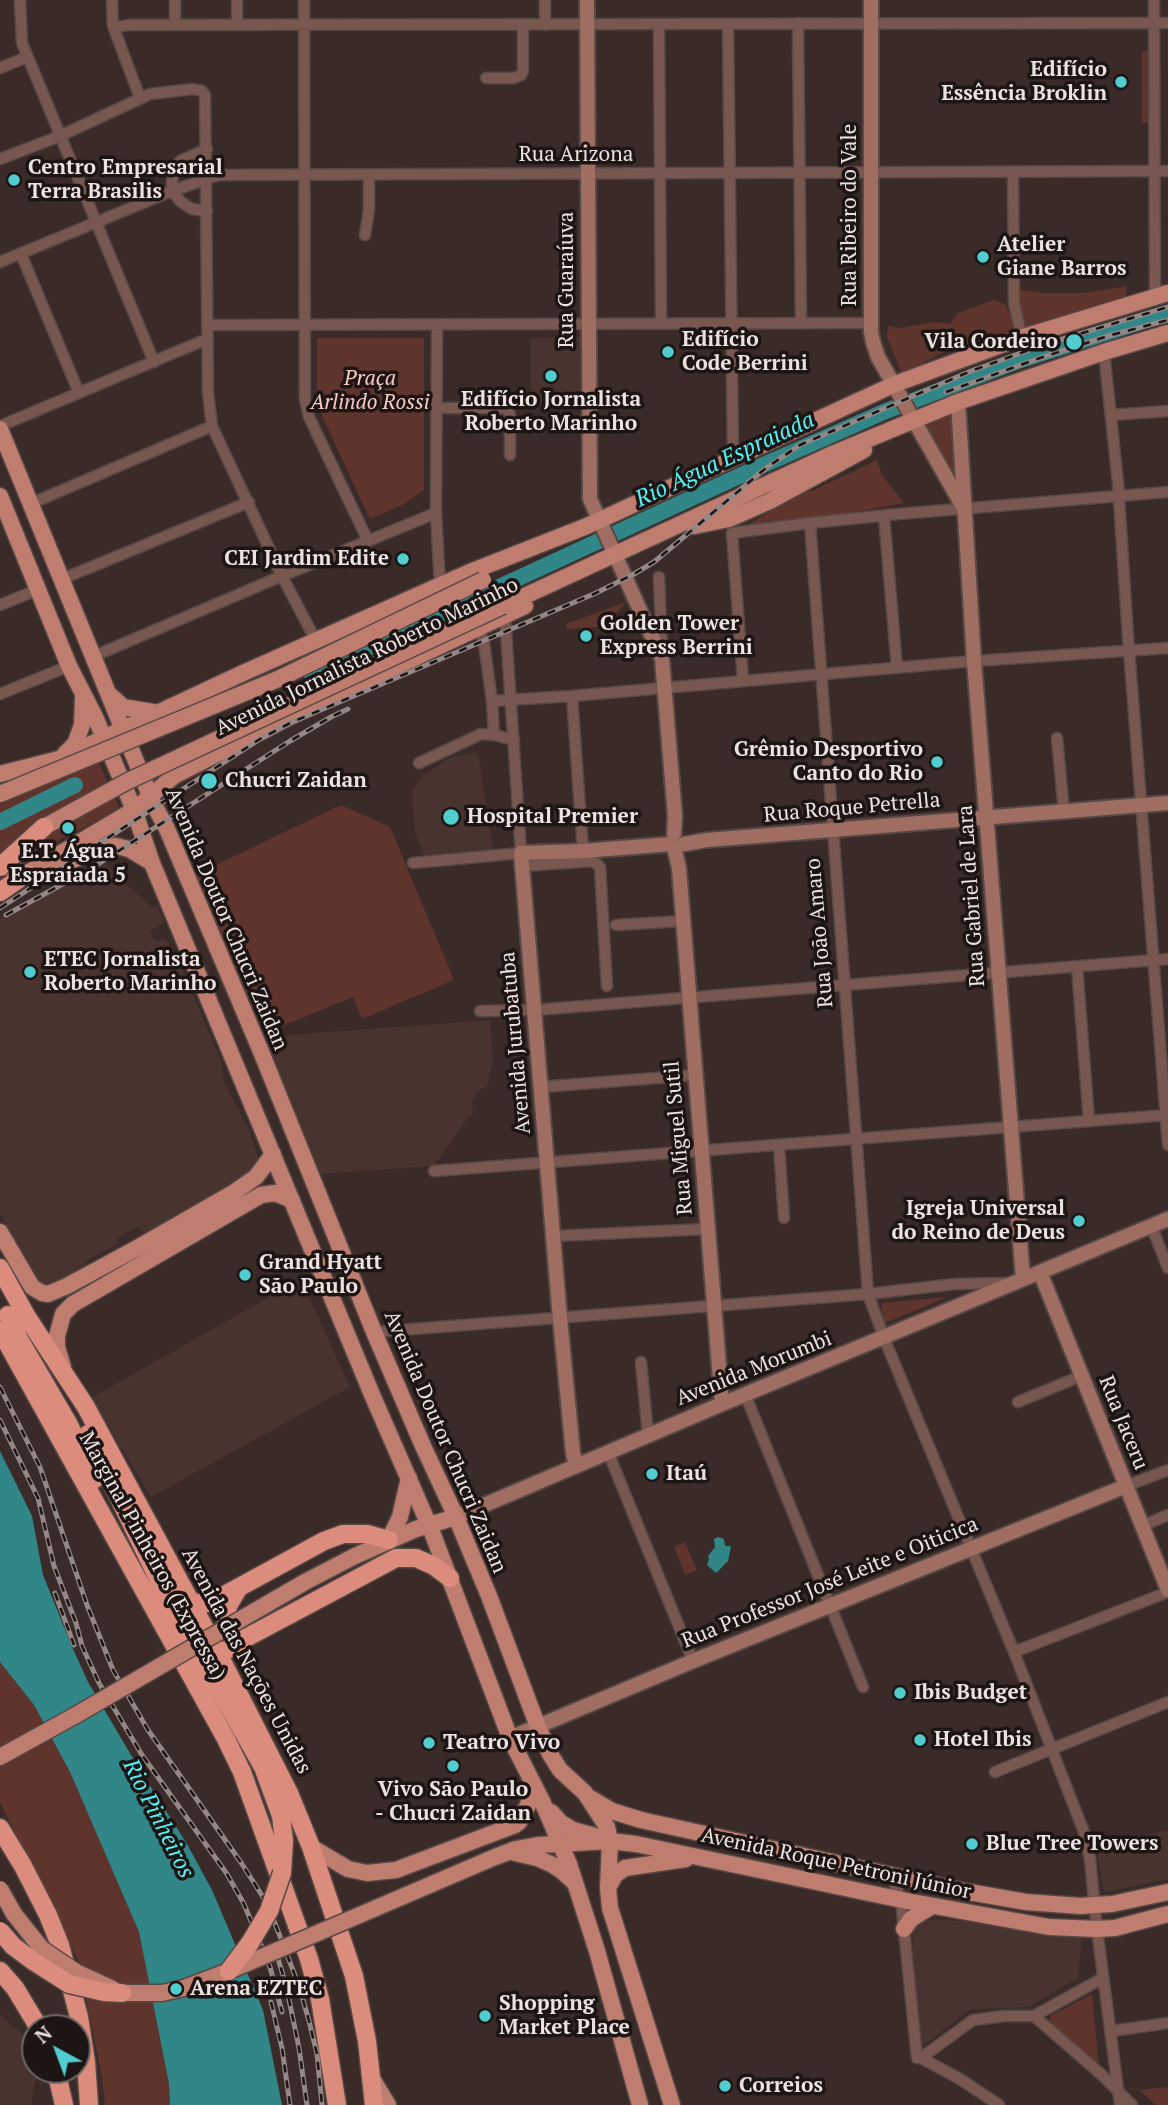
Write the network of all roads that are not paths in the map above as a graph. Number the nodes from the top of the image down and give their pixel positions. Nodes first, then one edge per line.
1 (20, 0) edge
2 (112, 0) edge
3 (176, 0) edge
4 (237, 0) edge
5 (304, 0) edge
6 (545, 0) edge
7 (587, 0) edge
8 (871, 0) edge
9 (1154, 0) edge
10 (799, 23) junction
11 (872, 23) junction
12 (1154, 23) junction
13 (1168, 23) edge
14 (304, 24) junction
15 (728, 24) junction
16 (176, 25) junction
17 (237, 25) junction
18 (523, 25) junction
19 (545, 25) junction
20 (587, 25) junction
21 (659, 25) junction
22 (114, 28) junction
23 (27, 57) junction
24 (0, 68) edge
25 (486, 78) dead end
26 (140, 98) junction
27 (60, 136) junction
28 (207, 149) junction
29 (0, 159) edge
30 (1154, 171) junction
31 (1168, 171) edge
32 (729, 173) junction
33 (800, 173) junction
34 (871, 173) junction
35 (1013, 173) junction
36 (589, 174) junction
37 (660, 174) junction
38 (304, 175) junction
39 (369, 175) junction
40 (207, 178) junction
41 (172, 191) junction
42 (207, 211) junction
43 (96, 223) junction
44 (365, 234) dead end
45 (21, 254) junction
46 (0, 262) edge
47 (1161, 294) edge
48 (661, 323) junction
49 (800, 323) junction
50 (871, 323) junction
51 (588, 324) junction
52 (730, 324) junction
53 (305, 325) junction
54 (437, 325) junction
55 (207, 326) junction
56 (1168, 333) edge
57 (1022, 338) junction
58 (207, 339) junction
59 (1104, 352) junction
60 (155, 362) junction
61 (897, 389) junction
62 (79, 393) junction
63 (958, 402) junction
64 (437, 408) junction
65 (1168, 411) edge
66 (911, 415) junction
67 (1111, 415) junction
68 (212, 426) junction
69 (0, 427) edge
70 (510, 456) dead end
71 (733, 457) junction
72 (1168, 492) edge
73 (0, 496) edge
74 (1119, 496) junction
75 (248, 502) junction
76 (30, 503) junction
77 (964, 509) junction
78 (436, 513) junction
79 (3, 514) edge
80 (884, 516) junction
81 (810, 523) junction
82 (601, 524) junction
83 (571, 533) junction
84 (368, 541) junction
85 (614, 550) junction
86 (282, 576) junction
87 (659, 577) dead end
88 (62, 579) junction
89 (440, 586) junction
90 (37, 590) junction
91 (0, 605) edge
92 (504, 611) junction
93 (479, 629) junction
94 (316, 641) junction
95 (1168, 648) edge
96 (1129, 650) junction
97 (94, 656) junction
98 (662, 659) junction
99 (974, 661) junction
100 (69, 666) junction
101 (897, 668) junction
102 (820, 675) junction
103 (743, 680) junction
104 (665, 688) junction
105 (107, 691) junction
106 (82, 692) junction
107 (0, 694) edge
108 (572, 696) junction
109 (511, 699) junction
110 (492, 701) junction
111 (159, 713) junction
112 (123, 730) junction
113 (494, 735) junction
114 (103, 738) junction
115 (1057, 738) dead end
116 (514, 740) junction
117 (59, 759) junction
118 (419, 763) dead end
119 (0, 774) edge
120 (174, 776) junction
121 (0, 794) edge
122 (150, 796) junction
123 (1168, 803) edge
124 (1141, 805) junction
125 (134, 810) junction
126 (1064, 812) junction
127 (987, 818) junction
128 (164, 823) junction
129 (44, 827) junction
130 (141, 831) junction
131 (832, 831) junction
132 (678, 840) junction
133 (583, 851) junction
134 (0, 855) edge
135 (522, 859) junction
136 (152, 863) junction
137 (413, 863) dead end
138 (0, 866) edge
139 (26, 874) junction
140 (0, 891) edge
141 (683, 920) junction
142 (616, 925) dead end
143 (1168, 959) edge
144 (1153, 960) junction
145 (1077, 966) junction
146 (999, 971) junction
147 (844, 985) junction
148 (607, 986) dead end
149 (688, 997) junction
150 (535, 1010) junction
151 (480, 1011) dead end
152 (695, 1074) junction
153 (541, 1087) junction
154 (1167, 1115) edge
155 (1089, 1121) junction
156 (1012, 1128) junction
157 (856, 1139) junction
158 (1168, 1145) edge
159 (779, 1146) junction
160 (701, 1152) junction
161 (273, 1154) junction
162 (547, 1164) junction
163 (434, 1171) dead end
164 (256, 1177) junction
165 (265, 1194) junction
166 (292, 1200) junction
167 (784, 1218) dead end
168 (1168, 1219) edge
169 (1151, 1225) junction
170 (707, 1229) junction
171 (0, 1232) edge
172 (554, 1236) junction
173 (0, 1268) edge
174 (1168, 1268) edge
175 (1040, 1272) junction
176 (1018, 1281) junction
177 (48, 1294) junction
178 (868, 1294) junction
179 (714, 1306) junction
180 (3, 1313) edge
181 (63, 1314) junction
182 (27, 1317) junction
183 (560, 1318) junction
184 (374, 1332) junction
185 (884, 1338) junction
186 (641, 1362) dead end
187 (64, 1370) junction
188 (1082, 1376) junction
189 (745, 1394) junction
190 (1018, 1402) dead end
191 (722, 1404) junction
192 (648, 1435) junction
193 (608, 1452) junction
194 (576, 1466) junction
195 (1168, 1470) edge
196 (109, 1478) junction
197 (409, 1478) junction
198 (1126, 1486) junction
199 (1168, 1515) edge
200 (456, 1517) junction
201 (429, 1524) junction
202 (1142, 1525) junction
203 (389, 1540) junction
204 (971, 1548) junction
205 (450, 1578) junction
206 (238, 1589) junction
207 (1168, 1591) edge
208 (189, 1601) junction
209 (831, 1605) junction
210 (242, 1640) junction
211 (1014, 1652) junction
212 (219, 1655) junction
213 (692, 1661) junction
214 (863, 1687) dead end
215 (1168, 1702) edge
216 (538, 1727) junction
217 (510, 1738) junction
218 (1051, 1749) junction
219 (0, 1758) edge
220 (995, 1772) dead end
221 (533, 1783) junction
222 (585, 1793) junction
223 (542, 1801) junction
224 (515, 1825) junction
225 (0, 1828) edge
226 (610, 1842) junction
227 (560, 1843) junction
228 (311, 1847) junction
229 (507, 1852) junction
230 (699, 1857) junction
231 (891, 1874) junction
232 (576, 1884) junction
233 (608, 1888) junction
234 (0, 1889) edge
235 (1168, 1892) edge
236 (901, 1900) junction
237 (1095, 1905) junction
238 (932, 1906) junction
239 (1168, 1914) edge
240 (904, 1929) junction
241 (1097, 1929) junction
242 (0, 1931) edge
243 (0, 1971) edge
244 (229, 1971) junction
245 (1103, 1978) junction
246 (122, 1993) junction
247 (31, 2014) edge
248 (1034, 2016) junction
249 (1168, 2023) edge
250 (1112, 2031) junction
251 (919, 2058) junction
252 (371, 2077) junction
253 (60, 2084) edge
254 (1118, 2092) junction
255 (984, 2100) edge
256 (639, 2104) edge
257 (64, 2105) edge
258 (89, 2105) edge
259 (337, 2105) edge
260 (374, 2105) edge
261 (388, 2105) edge
262 (671, 2105) edge
263 (999, 2105) edge
264 (1120, 2105) edge
265 (1132, 2105) edge

1 - 23 street
2 - 22 street
3 - 16 street
4 - 17 street
5 - 14 street
6 - 19 street
7 - 20 street, Rua Guaraíuva
8 - 11 street, Rua Ribeiro do Vale
9 - 12 street
10 - 11 street
10 - 15 street
10 - 33 street
11 - 12 street
11 - 34 street, Rua Ribeiro do Vale
12 - 13 street
12 - 30 street
14 - 17 street
14 - 18 street
14 - 38 street
15 - 21 street
15 - 32 street
16 - 17 street
16 - 22 street
18 - 19 street
18 - 25 street
19 - 20 street
20 - 21 street
20 - 36 street, Rua Guaraíuva
21 - 37 street
22 - 26 street
23 - 24 street
23 - 27 street
26 - 27 street
26 - 28 street
27 - 29 street
27 - 43 street
28 - 40 street
28 - 41 street
30 - 31 street, Rua Arizona
30 - 35 street, Rua Arizona
30 - 47 street
32 - 33 street, Rua Arizona
32 - 37 street, Rua Arizona
32 - 52 street
33 - 34 street, Rua Arizona
33 - 49 street
34 - 35 street, Rua Arizona
34 - 50 street, Rua Ribeiro do Vale
35 - 57 street
36 - 37 street, Rua Arizona
36 - 39 street, Rua Arizona
36 - 51 street, Rua Guaraíuva
37 - 48 street
38 - 39 street, Rua Arizona
38 - 40 street, Rua Arizona
38 - 53 street
39 - 44 street
40 - 41 street, Rua Arizona
40 - 42 street
41 - 42 street
41 - 43 street, Rua Arizona
42 - 55 street
43 - 45 street, Rua Arizona
43 - 60 street
45 - 46 street, Rua Arizona
45 - 62 street
47 - 57 main road, Avenida Jornalista Roberto Marinho
48 - 51 street
48 - 52 street
49 - 50 street
49 - 52 street
50 - 61 street, Rua Ribeiro do Vale
51 - 54 street
51 - 82 street, Rua Guaraíuva
52 - 71 street
53 - 54 street
53 - 55 street
53 - 84 street
54 - 64 street
55 - 58 street
56 - 59 main road, Avenida Jornalista Roberto Marinho
57 - 61 main road, Avenida Jornalista Roberto Marinho
58 - 60 street
58 - 68 street
59 - 63 main road, Avenida Jornalista Roberto Marinho
59 - 67 street
60 - 62 street
61 - 66 street, Rua Ribeiro do Vale
61 - 71 main road, Avenida Jornalista Roberto Marinho
62 - 69 street
63 - 66 main road, Avenida Jornalista Roberto Marinho
63 - 77 street, Rua Gabriel de Lara
64 - 70 street
64 - 78 street
65 - 67 street
66 - 77 street, Rua Gabriel de Lara
66 - 85 main road, Avenida Jornalista Roberto Marinho
67 - 74 street
68 - 75 street
68 - 76 street
69 - 76 main road, Avenida Doutor Chucri Zaidan
71 - 82 main road, Avenida Jornalista Roberto Marinho
72 - 74 street
73 - 79 main road, Avenida Doutor Chucri Zaidan
74 - 77 street
74 - 96 street
75 - 86 street
75 - 88 street
76 - 88 main road, Avenida Doutor Chucri Zaidan
77 - 80 street
77 - 99 street, Rua Gabriel de Lara
78 - 84 street
78 - 89 street
79 - 90 main road, Avenida Doutor Chucri Zaidan
80 - 81 street
80 - 101 street
81 - 102 street, Rua João Amaro
81 - 103 street
82 - 83 main road, Avenida Jornalista Roberto Marinho
82 - 85 street, Rua Guaraíuva
83 - 89 main road, Avenida Jornalista Roberto Marinho
83 - 121 main road, bridge
84 - 86 street
85 - 92 main road, Avenida Jornalista Roberto Marinho
85 - 98 street, Rua Miguel Sutil
86 - 94 street
86 - 97 street
87 - 98 street, Rua Miguel Sutil
88 - 97 main road, Avenida Doutor Chucri Zaidan
89 - 94 main road, Avenida Jornalista Roberto Marinho
90 - 91 street
90 - 100 main road, Avenida Doutor Chucri Zaidan
92 - 93 main road, Avenida Jornalista Roberto Marinho
92 - 109 street, Avenida Jurubatuba
92 - 129 main road, bridge
93 - 110 street
93 - 120 main road, Avenida Jornalista Roberto Marinho
94 - 111 main road, Avenida Jornalista Roberto Marinho
95 - 96 street
96 - 99 street
96 - 124 street
97 - 105 main road, Avenida Doutor Chucri Zaidan
98 - 104 street, Rua Miguel Sutil
99 - 101 street
99 - 127 street, Rua Gabriel de Lara
100 - 106 main road, Avenida Doutor Chucri Zaidan
100 - 107 street
101 - 102 street
102 - 103 street
102 - 131 street, Rua João Amaro
103 - 104 street
104 - 108 street
104 - 132 street, Rua Miguel Sutil
105 - 111 main road
105 - 112 main road, Avenida Doutor Chucri Zaidan
106 - 114 main road, Avenida Doutor Chucri Zaidan
106 - 117 main road
108 - 109 street
108 - 133 street
109 - 110 street
109 - 116 street, Avenida Jurubatuba
110 - 113 street
111 - 112 main road, Avenida Jornalista Roberto Marinho
112 - 114 main road, Avenida Jornalista Roberto Marinho
112 - 122 main road, Avenida Doutor Chucri Zaidan
113 - 116 street
113 - 118 street
114 - 117 main road, Avenida Jornalista Roberto Marinho
114 - 125 main road, Avenida Doutor Chucri Zaidan
115 - 126 street
116 - 135 street, Avenida Jurubatuba
117 - 119 main road, Avenida Jornalista Roberto Marinho
120 - 122 main road, Avenida Jornalista Roberto Marinho
120 - 128 main road
122 - 125 main road, Avenida Jornalista Roberto Marinho
122 - 128 main road, Avenida Doutor Chucri Zaidan
123 - 124 street, Rua Roque Petrella
124 - 126 street, Rua Roque Petrella
124 - 144 street
125 - 130 main road, Avenida Doutor Chucri Zaidan
125 - 139 main road, Avenida Jornalista Roberto Marinho
126 - 127 street, Rua Roque Petrella
127 - 131 street, Rua Roque Petrella
127 - 146 street, Rua Gabriel de Lara
128 - 130 main road
128 - 184 main road, Avenida Doutor Chucri Zaidan
129 - 134 highway, bridge
129 - 138 highway, bridge
130 - 136 main road, Avenida Doutor Chucri Zaidan
131 - 132 street, Rua Roque Petrella
131 - 147 street, Rua João Amaro
132 - 133 street, Rua Roque Petrella
132 - 141 street, Rua Miguel Sutil
133 - 135 street, Rua Roque Petrella
135 - 137 street, Rua Roque Petrella
135 - 148 street
135 - 150 street, Avenida Jurubatuba
136 - 139 main road
136 - 161 main road, Avenida Doutor Chucri Zaidan
138 - 139 main road
139 - 140 highway
141 - 142 street
141 - 149 street, Rua Miguel Sutil
143 - 144 street
144 - 145 street
144 - 154 street
145 - 146 street
145 - 155 street
146 - 147 street
146 - 156 street, Rua Gabriel de Lara
147 - 149 street
147 - 157 street, Rua João Amaro
149 - 150 street
149 - 152 street, Rua Miguel Sutil
150 - 151 street
150 - 153 street, Avenida Jurubatuba
152 - 153 street
152 - 160 street, Rua Miguel Sutil
153 - 162 street, Avenida Jurubatuba
154 - 155 street
154 - 158 street
155 - 156 street
156 - 157 street
156 - 176 street, Rua Gabriel de Lara
157 - 159 street
157 - 178 street, Rua João Amaro
159 - 160 street
159 - 167 street
160 - 162 street
160 - 170 street, Rua Miguel Sutil
161 - 164 main road
161 - 166 main road, Avenida Doutor Chucri Zaidan
162 - 163 street
162 - 172 street, Avenida Jurubatuba
164 - 165 main road
164 - 177 main road
165 - 166 main road
165 - 181 main road
166 - 197 main road, Avenida Doutor Chucri Zaidan
168 - 169 street, Avenida Morumbi
169 - 174 street
169 - 175 street, Avenida Morumbi
170 - 172 street
170 - 179 street, Rua Miguel Sutil
171 - 177 main road
172 - 183 street, Avenida Jurubatuba
173 - 182 highway, Avenida das Nações Unidas
175 - 176 street, Avenida Morumbi
175 - 188 street, Rua Jaceru
176 - 178 street
176 - 185 street, Avenida Morumbi
177 - 181 main road
178 - 179 street
178 - 185 street, Rua João Amaro
179 - 183 street
179 - 191 street, Rua Miguel Sutil
180 - 196 highway
180 - 259 highway, Marginal Pinheiros (Expressa)
181 - 187 main road
182 - 187 highway, Avenida das Nações Unidas
182 - 196 highway
183 - 184 street
183 - 194 street, Avenida Jurubatuba
184 - 200 main road, Avenida Doutor Chucri Zaidan
185 - 189 street, Avenida Morumbi
185 - 204 street, Rua João Amaro
186 - 192 street
187 - 208 highway, Avenida das Nações Unidas
188 - 190 street
188 - 198 street, Rua Jaceru
189 - 191 street, Avenida Morumbi
189 - 209 street
191 - 192 street, Avenida Morumbi
192 - 193 street, Avenida Morumbi
193 - 194 street, Avenida Morumbi
193 - 213 street
194 - 200 street, Avenida Morumbi
195 - 198 street, Rua Professor José Leite e Oiticica
196 - 244 highway, bridge
197 - 201 main road, Avenida Doutor Chucri Zaidan
197 - 203 main road
198 - 202 street, Rua Jaceru
198 - 204 street, Rua Professor José Leite e Oiticica
199 - 202 street
200 - 201 main road, Avenida Morumbi
200 - 216 main road, Avenida Doutor Chucri Zaidan
201 - 203 main road, Avenida Morumbi
201 - 205 main road, Avenida Doutor Chucri Zaidan
202 - 207 street, Rua Jaceru
203 - 206 highway
203 - 219 main road, Avenida Morumbi, bridge
204 - 209 street, Rua Professor José Leite e Oiticica
204 - 211 street, Rua João Amaro
205 - 210 highway
205 - 217 main road, Avenida Doutor Chucri Zaidan
206 - 208 highway
206 - 210 highway
207 - 211 street
208 - 212 highway, Avenida das Nações Unidas
209 - 213 street, Rua Professor José Leite e Oiticica
209 - 214 street
210 - 212 highway
211 - 218 street, Rua João Amaro
212 - 228 highway, Avenida das Nações Unidas
213 - 216 street, Rua Professor José Leite e Oiticica
215 - 218 street
216 - 217 street, Rua Professor José Leite e Oiticica
216 - 222 main road, Avenida Doutor Chucri Zaidan
217 - 221 main road, Avenida Doutor Chucri Zaidan
218 - 220 street
218 - 237 street, Rua João Amaro
221 - 223 main road, Avenida Doutor Chucri Zaidan
221 - 224 main road
222 - 226 main road, Avenida Doutor Chucri Zaidan
222 - 231 main road, Avenida Roque Petroni Júnior
223 - 226 main road
223 - 227 main road, Avenida Doutor Chucri Zaidan
224 - 228 main road
224 - 229 main road
225 - 258 highway
226 - 227 main road, Avenida Roque Petroni Júnior
226 - 230 main road, Avenida Roque Petroni Júnior
226 - 233 main road, Avenida Doutor Chucri Zaidan
227 - 229 main road, Avenida Roque Petroni Júnior
227 - 232 main road, Avenida Doutor Chucri Zaidan
228 - 252 highway, Avenida das Nações Unidas
229 - 232 main road
229 - 244 main road, Avenida Roque Petroni Júnior, bridge
230 - 233 main road
230 - 236 main road, Avenida Roque Petroni Júnior
231 - 236 street
231 - 237 main road, Avenida Roque Petroni Júnior
232 - 256 main road, Avenida Doutor Chucri Zaidan
233 - 262 main road, Avenida Doutor Chucri Zaidan
234 - 246 main road, bridge
235 - 237 main road, Avenida Roque Petroni Júnior
236 - 238 main road, Avenida Roque Petroni Júnior
236 - 240 street
237 - 241 street, Rua João Amaro
238 - 240 main road
238 - 241 main road, Avenida Roque Petroni Júnior
239 - 241 main road, Avenida Roque Petroni Júnior
240 - 251 street
241 - 245 street, Rua João Amaro
242 - 246 highway, bridge
243 - 247 highway
244 - 246 main road, Avenida Roque Petroni Júnior
245 - 248 street
245 - 250 street, Rua João Amaro
248 - 251 street
248 - 254 street
249 - 250 street
250 - 254 street, Rua João Amaro
251 - 255 street
252 - 260 highway, Avenida das Nações Unidas
252 - 261 main road
253 - 257 highway
254 - 264 street, Rua João Amaro
254 - 265 street
255 - 263 street

